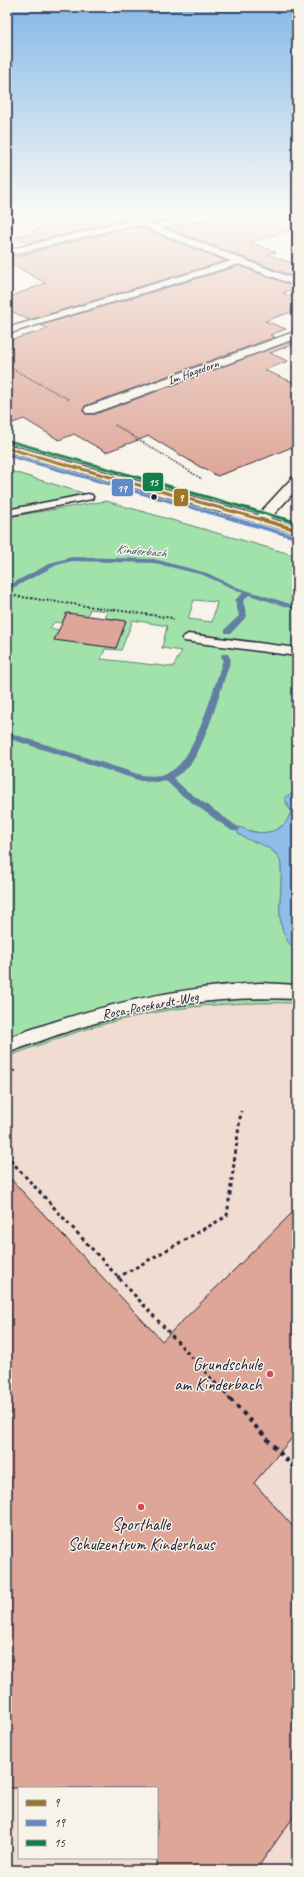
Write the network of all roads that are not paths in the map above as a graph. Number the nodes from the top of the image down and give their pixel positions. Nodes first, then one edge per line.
1 (105, 302) edge
2 (7, 331) edge
3 (297, 334) edge
4 (90, 410) dead end
5 (7, 448) edge
6 (297, 481) edge
7 (88, 497) dead end
8 (7, 513) edge
9 (261, 520) junction
10 (297, 530) edge
11 (188, 638) road end
12 (297, 652) edge
13 (297, 992) edge
14 (7, 1046) edge

1 - 2 street
3 - 4 street, Im Hagedorn
5 - 9 street
6 - 9 street
7 - 8 lane
9 - 10 street
11 - 12 lane
13 - 14 lane, Rosa-Posekardt-Weg

